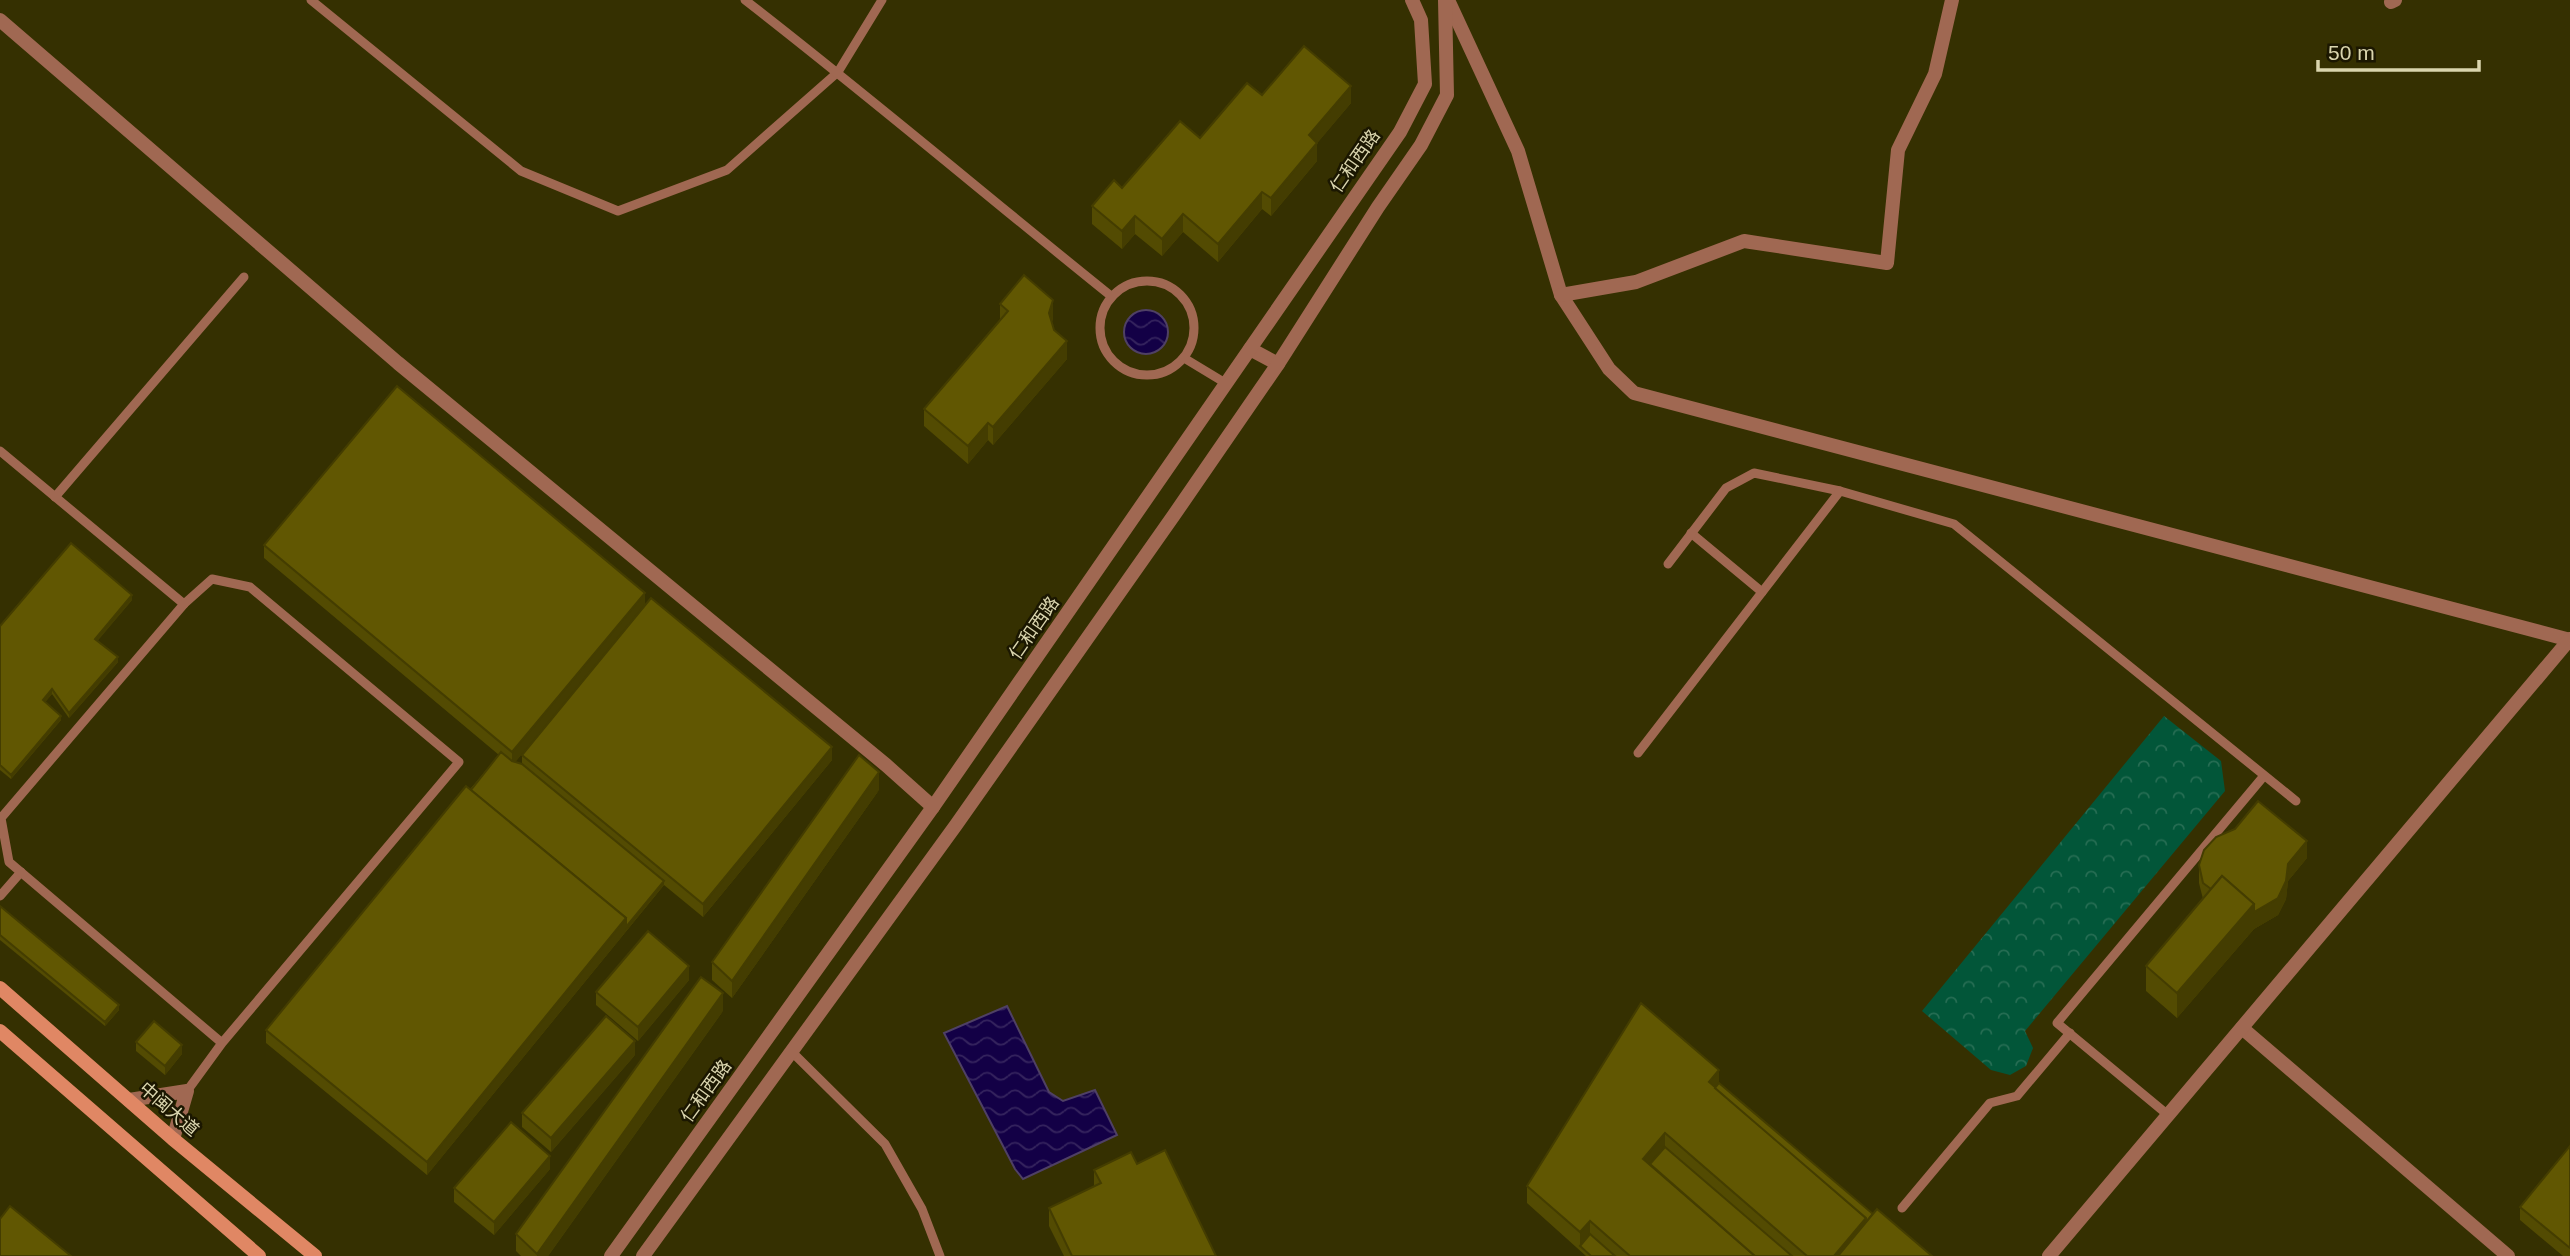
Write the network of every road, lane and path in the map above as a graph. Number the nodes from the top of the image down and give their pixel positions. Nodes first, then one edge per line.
1 (311, 0) edge
2 (745, 0) edge
3 (882, 0) edge
4 (1412, 0) edge
5 (1447, 0) edge
6 (1952, 0) edge
7 (0, 20) edge
8 (838, 72) junction
9 (244, 277) dead end
10 (1561, 295) junction
11 (1111, 296) junction
12 (1250, 349) junction
13 (1184, 358) junction
14 (1278, 364) junction
15 (1227, 384) junction
16 (0, 451) edge
17 (1840, 491) junction
18 (55, 497) junction
19 (1691, 533) junction
20 (1668, 564) dead end
21 (1762, 592) junction
22 (184, 604) junction
23 (2570, 640) edge
24 (1638, 752) dead end
25 (2263, 777) junction
26 (2296, 801) dead end
27 (933, 807) junction
28 (21, 872) junction
29 (0, 896) edge
30 (0, 988) edge
31 (2242, 1028) junction
32 (0, 1031) edge
33 (2070, 1033) junction
34 (222, 1043) junction
35 (792, 1052) junction
36 (187, 1091) junction
37 (130, 1100) junction
38 (2168, 1115) junction
39 (173, 1139) junction
40 (1902, 1208) dead end
41 (259, 1256) edge
42 (315, 1256) edge
43 (611, 1256) edge
44 (643, 1256) edge
45 (940, 1256) edge
46 (2049, 1256) edge
47 (2508, 1256) edge

1 - 8 lane
2 - 8 lane
3 - 8 lane
4 - 12 street, 仁和西路
5 - 10 street
5 - 14 street
6 - 10 street
7 - 27 street
8 - 11 lane
9 - 18 lane
10 - 23 street
11 - 13 lane
11 - 13 lane
12 - 14 street
12 - 15 street, 仁和西路
13 - 15 lane
14 - 35 street
15 - 27 street, 仁和西路
16 - 18 lane
17 - 19 lane
17 - 21 lane
17 - 25 lane
18 - 22 lane
19 - 20 lane
19 - 21 lane
21 - 24 lane
22 - 28 lane
22 - 34 lane
23 - 31 street
25 - 26 lane
25 - 33 lane
27 - 43 street, 仁和西路
28 - 29 lane
28 - 34 lane
30 - 37 main road, 中闽大道
31 - 38 street
31 - 47 street
32 - 41 main road
33 - 38 lane
33 - 40 lane
34 - 36 lane
35 - 44 street
35 - 45 lane
36 - 37 street
36 - 39 street
37 - 39 main road, 中闽大道
38 - 46 street
39 - 42 main road, 中闽大道

